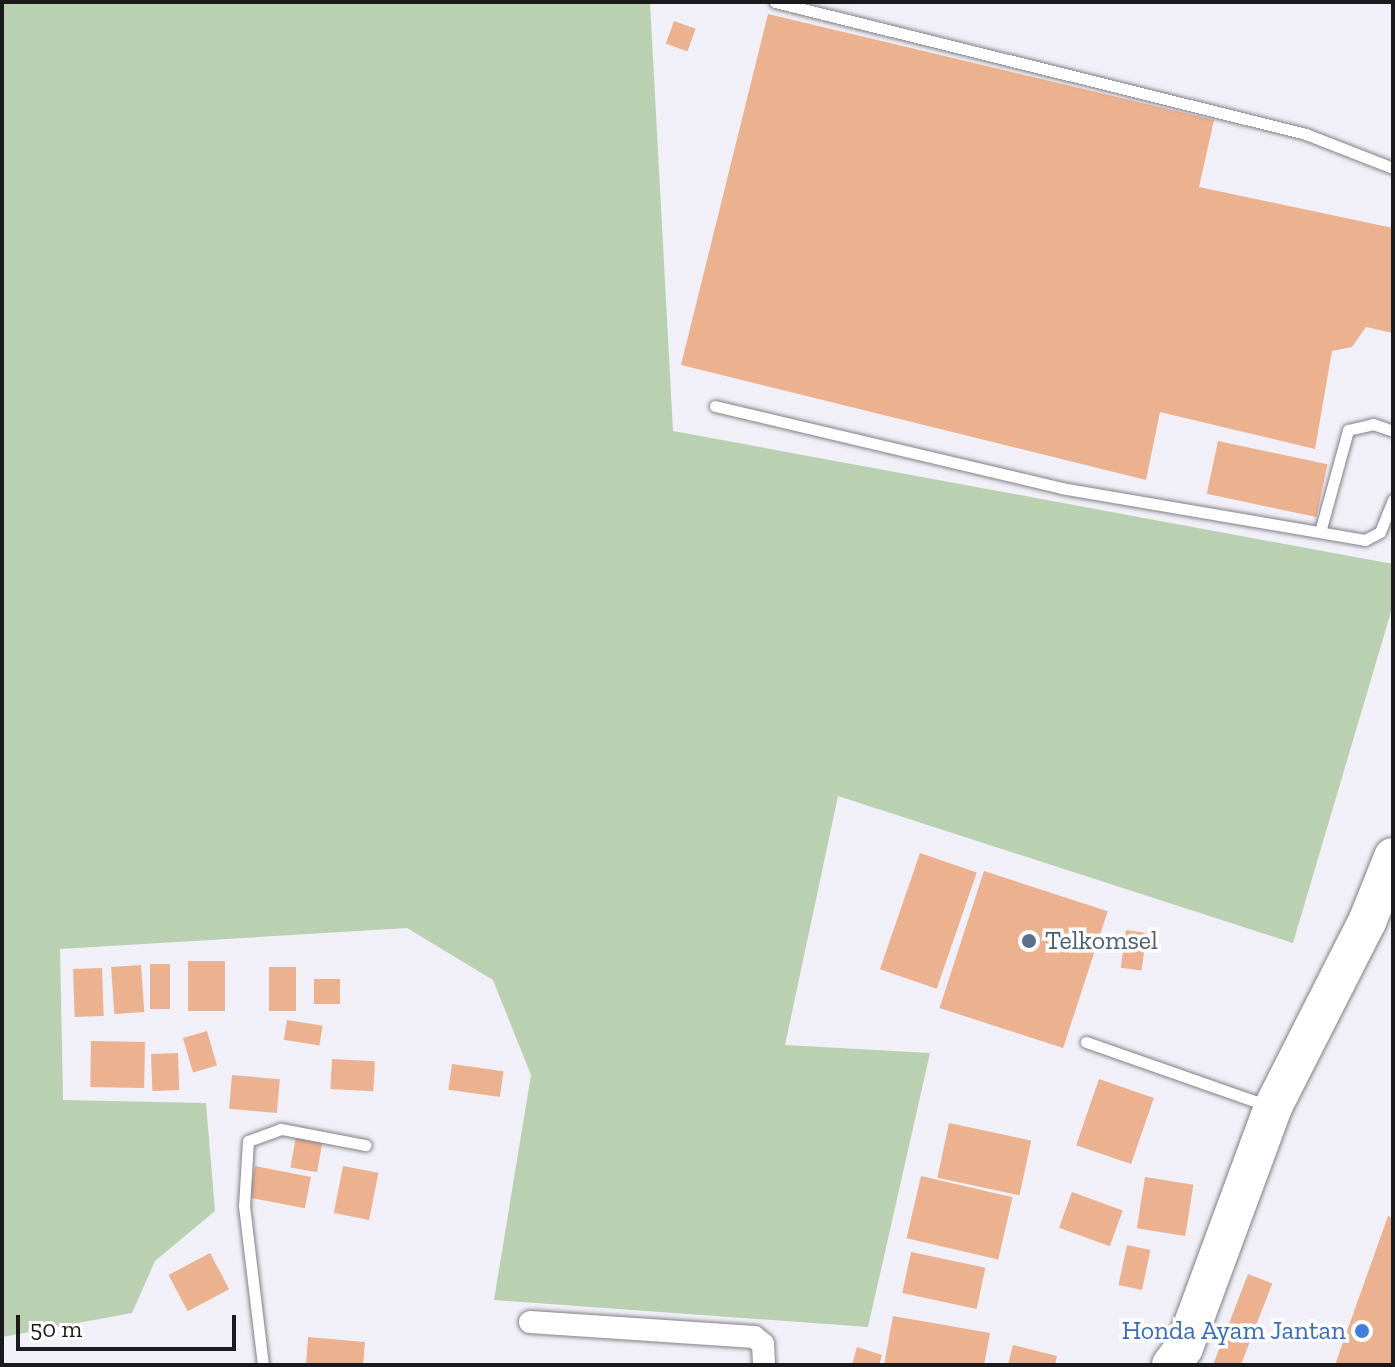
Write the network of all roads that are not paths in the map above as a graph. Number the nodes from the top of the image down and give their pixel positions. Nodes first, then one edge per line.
1 (775, 2) edge
2 (1393, 168) edge
3 (715, 406) dead end
4 (1393, 431) edge
5 (1393, 499) edge
6 (1320, 532) junction
7 (1393, 857) edge
8 (1086, 1042) dead end
9 (1273, 1107) junction
10 (365, 1145) dead end
11 (530, 1322) dead end
12 (1180, 1359) edge
13 (263, 1365) edge
14 (764, 1365) edge

1 - 2 lane
3 - 6 lane
4 - 6 lane
5 - 6 lane
7 - 9 highway
8 - 9 lane
9 - 12 highway
10 - 13 lane
11 - 14 street

